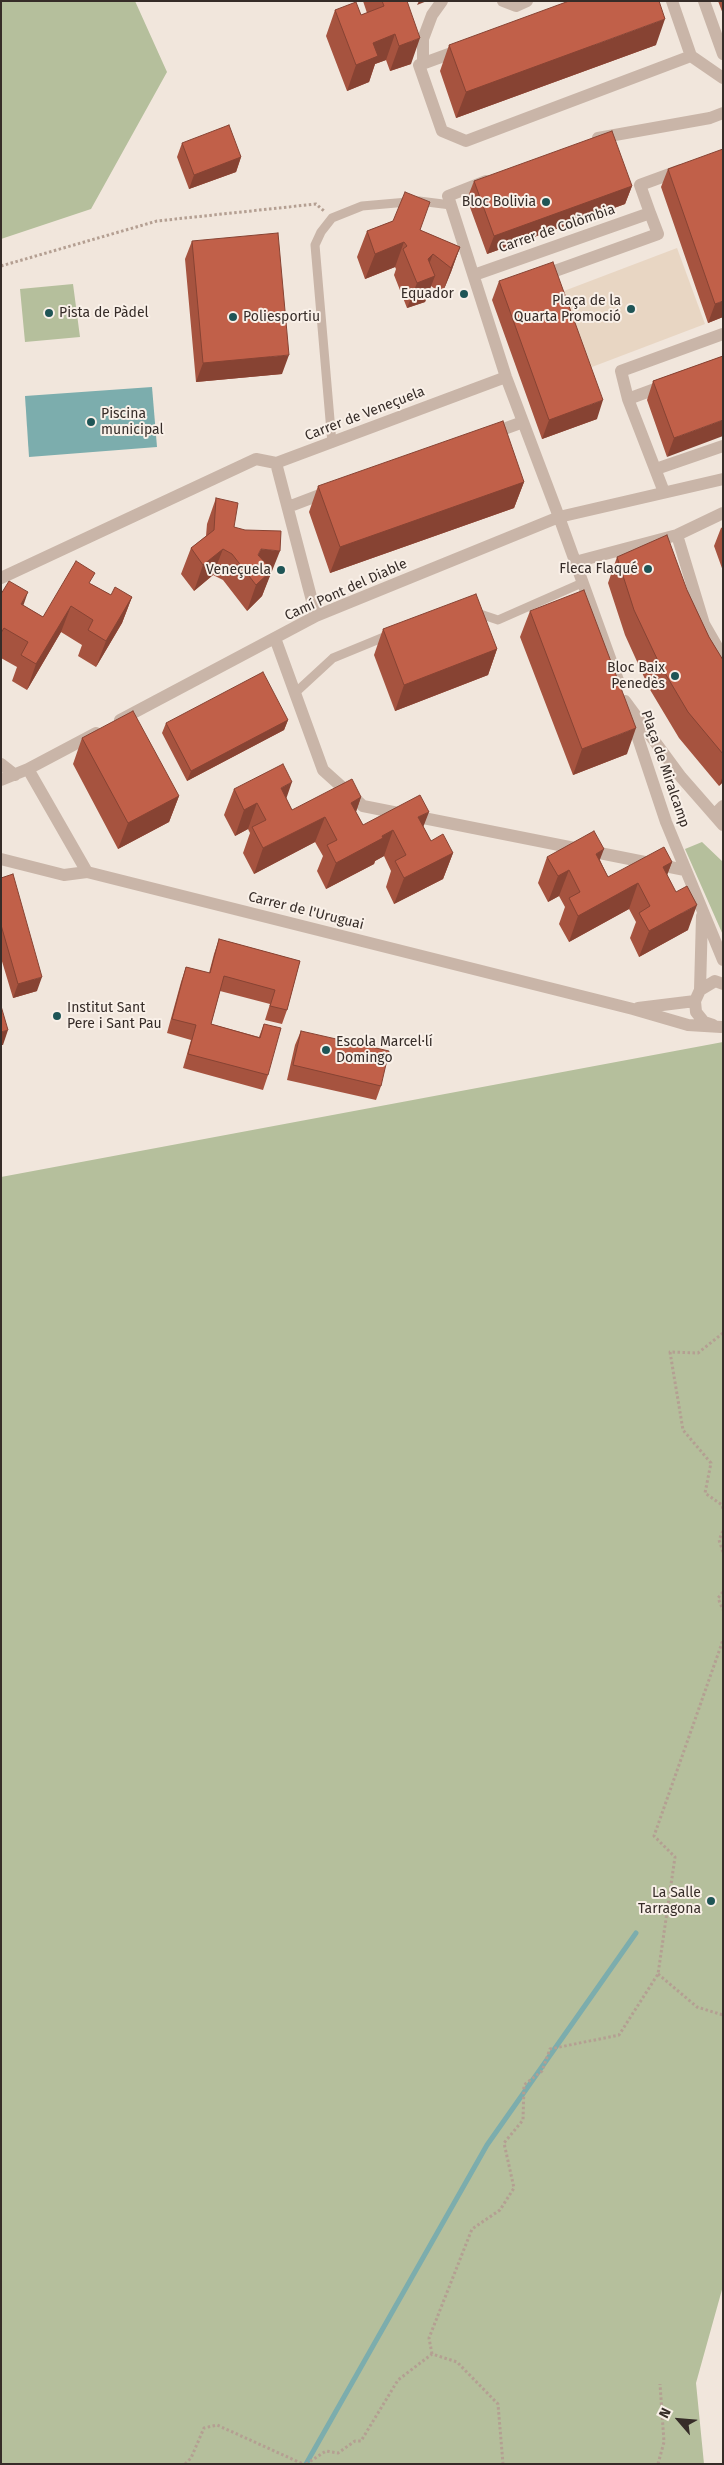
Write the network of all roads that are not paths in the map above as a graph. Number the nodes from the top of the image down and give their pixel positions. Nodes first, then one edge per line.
1 (442, 1) edge
2 (503, 1) edge
3 (672, 1) edge
4 (704, 1) edge
5 (519, 3) edge
6 (470, 47) edge
7 (723, 54) edge
8 (691, 56) junction
9 (423, 63) junction
10 (723, 78) edge
11 (723, 113) edge
12 (588, 140) edge
13 (692, 166) edge
14 (500, 175) edge
15 (449, 201) junction
16 (650, 213) junction
17 (474, 275) junction
18 (526, 281) edge
19 (723, 334) edge
20 (506, 377) junction
21 (680, 380) edge
22 (628, 399) junction
23 (523, 422) junction
24 (478, 438) edge
25 (332, 443) junction
26 (723, 446) edge
27 (276, 463) junction
28 (656, 469) junction
29 (723, 478) edge
30 (342, 487) edge
31 (664, 492) junction
32 (288, 507) junction
33 (723, 513) edge
34 (559, 517) junction
35 (677, 535) junction
36 (575, 562) junction
37 (1, 578) edge
38 (582, 584) junction
39 (466, 610) edge
40 (316, 616) junction
41 (402, 629) edge
42 (274, 638) junction
43 (723, 657) edge
44 (295, 693) junction
45 (625, 700) junction
46 (1, 764) edge
47 (28, 769) junction
48 (15, 775) junction
49 (1, 780) edge
50 (718, 810) edge
51 (723, 825) edge
52 (1, 859) edge
53 (685, 870) junction
54 (87, 872) junction
55 (702, 911) junction
56 (723, 960) edge
57 (723, 984) edge
58 (697, 995) junction
59 (633, 1009) junction
60 (722, 1026) edge

1 - 9 street
2 - 5 street
3 - 8 street
4 - 7 street
6 - 9 street
8 - 9 street
8 - 10 street
11 - 12 street
13 - 16 street
14 - 15 street
15 - 17 street
15 - 25 lane
16 - 17 street, Carrer de Colòmbia
16 - 18 street
17 - 20 street
19 - 22 street
20 - 23 street
20 - 25 street, Carrer de Veneçuela
21 - 22 street
22 - 28 street
23 - 24 street
23 - 34 street
25 - 27 street, Carrer de Veneçuela
26 - 28 street
27 - 32 street
27 - 37 street
28 - 31 street
29 - 31 street, Camí Pont del Diable
30 - 32 street
31 - 34 street, Camí Pont del Diable
32 - 40 street
33 - 35 street
34 - 36 street
34 - 40 street, Camí Pont del Diable
35 - 36 street
35 - 43 street
36 - 38 street
38 - 39 lane
38 - 45 street
40 - 42 street, Camí Pont del Diable
41 - 44 lane
42 - 44 street
42 - 47 street, Camí Pont del Diable
44 - 53 street
45 - 50 street, Plaça de Miralcamp
45 - 53 street, Plaça de Miralcamp
46 - 48 street
47 - 48 street, Camí Pont del Diable
47 - 54 street
48 - 49 street, Camí Pont del Diable
50 - 51 street, Plaça de Miralcamp
52 - 54 street, Carrer de l'Uruguai
53 - 55 street, Plaça de Miralcamp
54 - 59 street, Carrer de l'Uruguai
55 - 56 street, Plaça de Miralcamp
55 - 58 street, Plaça de Miralcamp
57 - 58 street
58 - 59 street
58 - 60 street
59 - 60 street

